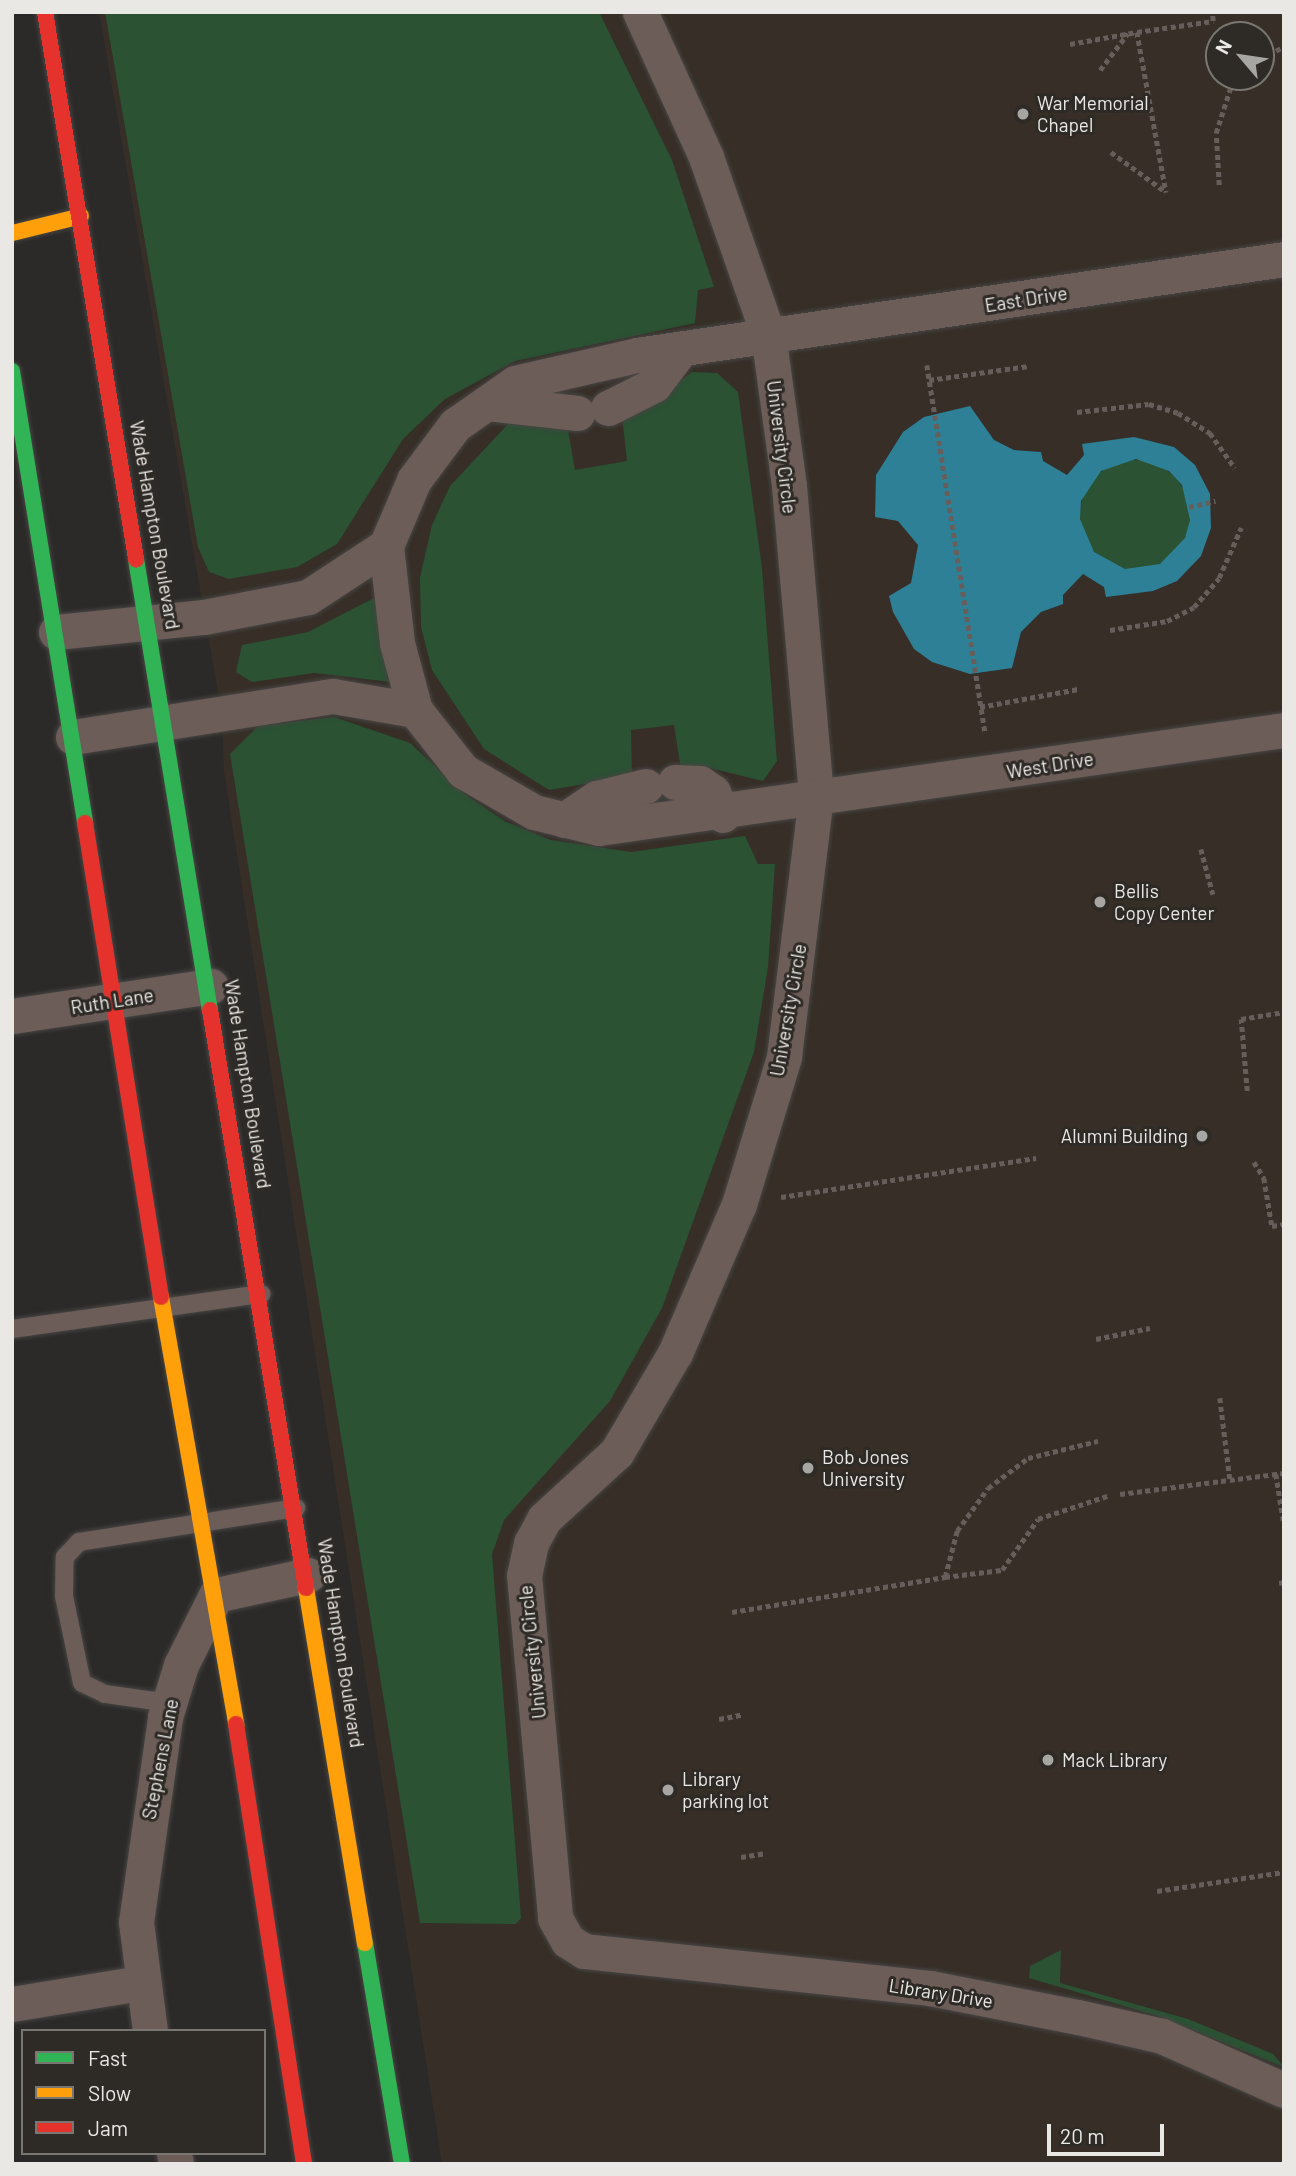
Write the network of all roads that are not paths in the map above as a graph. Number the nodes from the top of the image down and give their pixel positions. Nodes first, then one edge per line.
1 (46, 12) edge
2 (640, 12) edge
3 (81, 216) junction
4 (12, 233) edge
5 (1284, 259) edge
6 (768, 334) junction
7 (682, 348) junction
8 (12, 371) edge
9 (487, 403) junction
10 (23, 488) edge
11 (386, 546) junction
12 (149, 618) junction
13 (56, 632) junction
14 (415, 710) junction
15 (166, 724) junction
16 (1284, 730) edge
17 (73, 737) junction
18 (816, 796) junction
19 (723, 815) junction
20 (564, 820) junction
21 (211, 986) junction
22 (117, 1001) junction
23 (12, 1016) edge
24 (262, 1294) junction
25 (163, 1311) junction
26 (12, 1329) edge
27 (297, 1507) junction
28 (203, 1524) junction
29 (308, 1574) junction
30 (216, 1595) junction
31 (169, 1703) junction
32 (584, 1951) joint
33 (140, 1983) junction
34 (12, 2004) edge
35 (150, 2029) edge
36 (1284, 2090) edge
37 (303, 2164) edge
38 (402, 2164) edge

1 - 3 main road, Wade Hampton Boulevard
2 - 6 street, University Circle
3 - 4 main road
3 - 12 main road, Wade Hampton Boulevard
5 - 6 street, East Drive
6 - 7 street, East Drive
6 - 18 street, University Circle
7 - 9 street, East Drive
7 - 9 street
8 - 10 main road
9 - 11 street, East Drive
10 - 13 main road
11 - 12 street
11 - 14 street
12 - 13 street
12 - 15 main road, Wade Hampton Boulevard
13 - 17 main road
14 - 15 street
14 - 20 street, West Drive
15 - 17 street
15 - 21 main road, Wade Hampton Boulevard
16 - 18 street, West Drive
17 - 22 main road
18 - 19 street, West Drive
18 - 32 street, University Circle
19 - 20 street, West Drive
19 - 20 street
21 - 22 street, Ruth Lane
21 - 24 main road, Wade Hampton Boulevard
22 - 23 street, Ruth Lane
22 - 25 main road
24 - 25 lane
24 - 27 main road, Wade Hampton Boulevard
25 - 26 lane
25 - 28 main road
27 - 28 lane
27 - 29 main road, Wade Hampton Boulevard
28 - 30 main road
28 - 31 lane
29 - 30 street
29 - 38 main road, Wade Hampton Boulevard
30 - 31 street, Stephens Lane
30 - 37 main road
31 - 33 street, Stephens Lane
32 - 36 street, Library Drive
33 - 34 street
33 - 35 street, Stephens Lane

